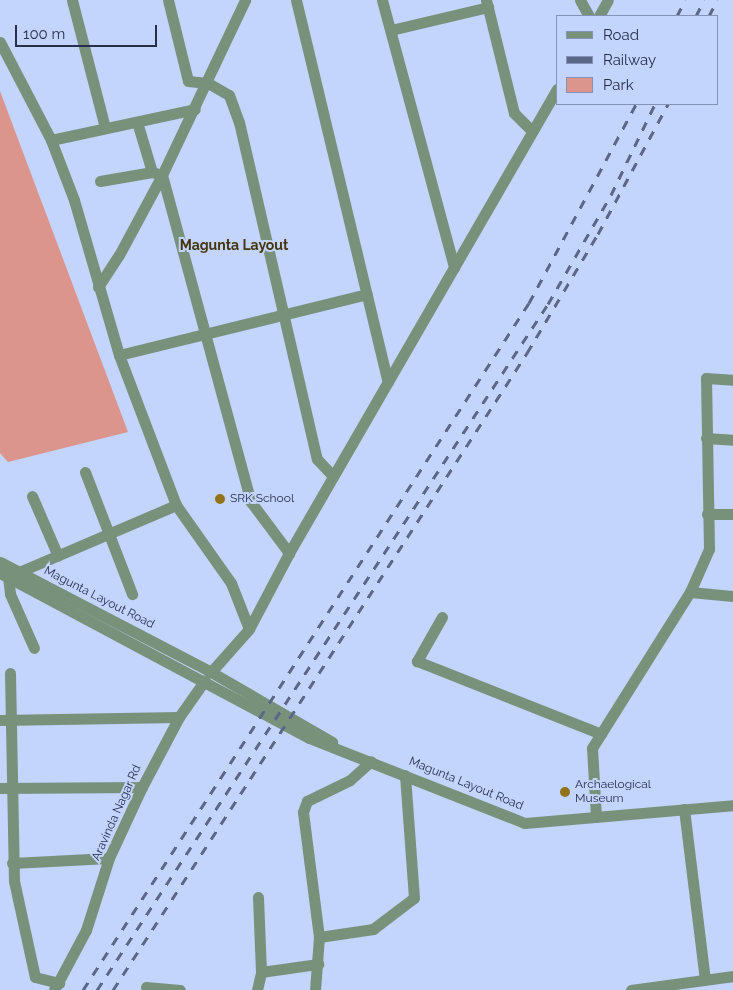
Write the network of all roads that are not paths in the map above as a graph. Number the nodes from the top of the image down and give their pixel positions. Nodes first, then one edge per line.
1 (72, 0) edge
2 (168, 0) edge
3 (245, 0) edge
4 (296, 0) edge
5 (382, 0) edge
6 (580, 0) edge
7 (608, 0) edge
8 (487, 3) edge
9 (588, 15) edge
10 (600, 15) edge
11 (390, 30) junction
12 (0, 42) edge
13 (208, 82) junction
14 (556, 91) edge
15 (195, 109) junction
16 (137, 122) junction
17 (105, 128) junction
18 (532, 131) junction
19 (51, 140) junction
20 (157, 174) junction
21 (100, 181) dead end
22 (454, 268) junction
23 (98, 287) junction
24 (367, 294) junction
25 (286, 314) junction
26 (207, 334) junction
27 (120, 355) junction
28 (733, 380) edge
29 (388, 382) junction
30 (706, 438) junction
31 (733, 440) edge
32 (85, 472) dead end
33 (333, 476) junction
34 (32, 496) dead end
35 (176, 505) junction
36 (707, 514) junction
37 (733, 514) edge
38 (109, 533) junction
39 (289, 553) junction
40 (58, 556) junction
41 (0, 562) edge
42 (9, 574) edge
43 (690, 592) junction
44 (132, 594) dead end
45 (733, 596) edge
46 (442, 616) dead end
47 (249, 629) junction
48 (34, 648) dead end
49 (10, 673) dead end
50 (208, 676) junction
51 (179, 717) junction
52 (6, 720) edge
53 (601, 734) junction
54 (371, 761) junction
55 (405, 775) junction
56 (142, 787) junction
57 (5, 788) edge
58 (733, 805) edge
59 (684, 809) junction
60 (596, 817) junction
61 (109, 858) junction
62 (12, 863) junction
63 (258, 897) dead end
64 (319, 938) junction
65 (318, 964) junction
66 (261, 972) junction
67 (733, 976) edge
68 (705, 979) junction
69 (56, 987) edge
70 (146, 987) dead end
71 (180, 990) edge
72 (257, 990) edge
73 (315, 990) edge
74 (631, 990) edge

1 - 17 street
2 - 13 street
3 - 13 street
4 - 24 street
5 - 11 street
6 - 9 street
7 - 10 street
8 - 11 street
8 - 18 street
11 - 22 street
12 - 19 street
13 - 15 street
13 - 25 street
14 - 18 street, Aravinda Nagar Rd
15 - 16 street
15 - 20 street
16 - 17 street
16 - 20 street
17 - 19 street
18 - 22 street, Aravinda Nagar Rd
19 - 23 street
20 - 21 street
20 - 23 street
20 - 26 street
22 - 29 street, Aravinda Nagar Rd
23 - 27 street
24 - 25 street
24 - 29 street
25 - 26 street
25 - 33 street
26 - 27 street
26 - 39 street
27 - 35 street
28 - 30 street
29 - 33 street, Aravinda Nagar Rd
30 - 31 street
30 - 36 street
32 - 38 street
33 - 39 street, Aravinda Nagar Rd
34 - 40 street
35 - 38 street
35 - 47 street
36 - 37 street
36 - 43 street
38 - 40 street
38 - 44 street
39 - 47 street, Aravinda Nagar Rd
40 - 42 street
41 - 42 street, Magunta Layout Road
42 - 48 street
42 - 50 street, Magunta Layout Road
43 - 45 street
43 - 53 street
46 - 53 street
47 - 50 street, Aravinda Nagar Rd
49 - 52 street
50 - 51 street, Aravinda Nagar Rd
50 - 54 street, Magunta Layout Road
51 - 52 street
51 - 56 street, Aravinda Nagar Rd
52 - 57 street
53 - 60 street
54 - 55 street, Magunta Layout Road
54 - 64 street
55 - 60 street, Magunta Layout Road
55 - 64 street
56 - 57 street
56 - 61 street, Aravinda Nagar Rd
57 - 62 street
58 - 59 street, Magunta Layout Road
59 - 60 street, Magunta Layout Road
59 - 68 street
61 - 62 street
61 - 69 street, Aravinda Nagar Rd
62 - 69 street
63 - 66 street
64 - 65 street
65 - 66 street
65 - 73 street
66 - 72 street
67 - 68 street
68 - 74 street
70 - 71 street

